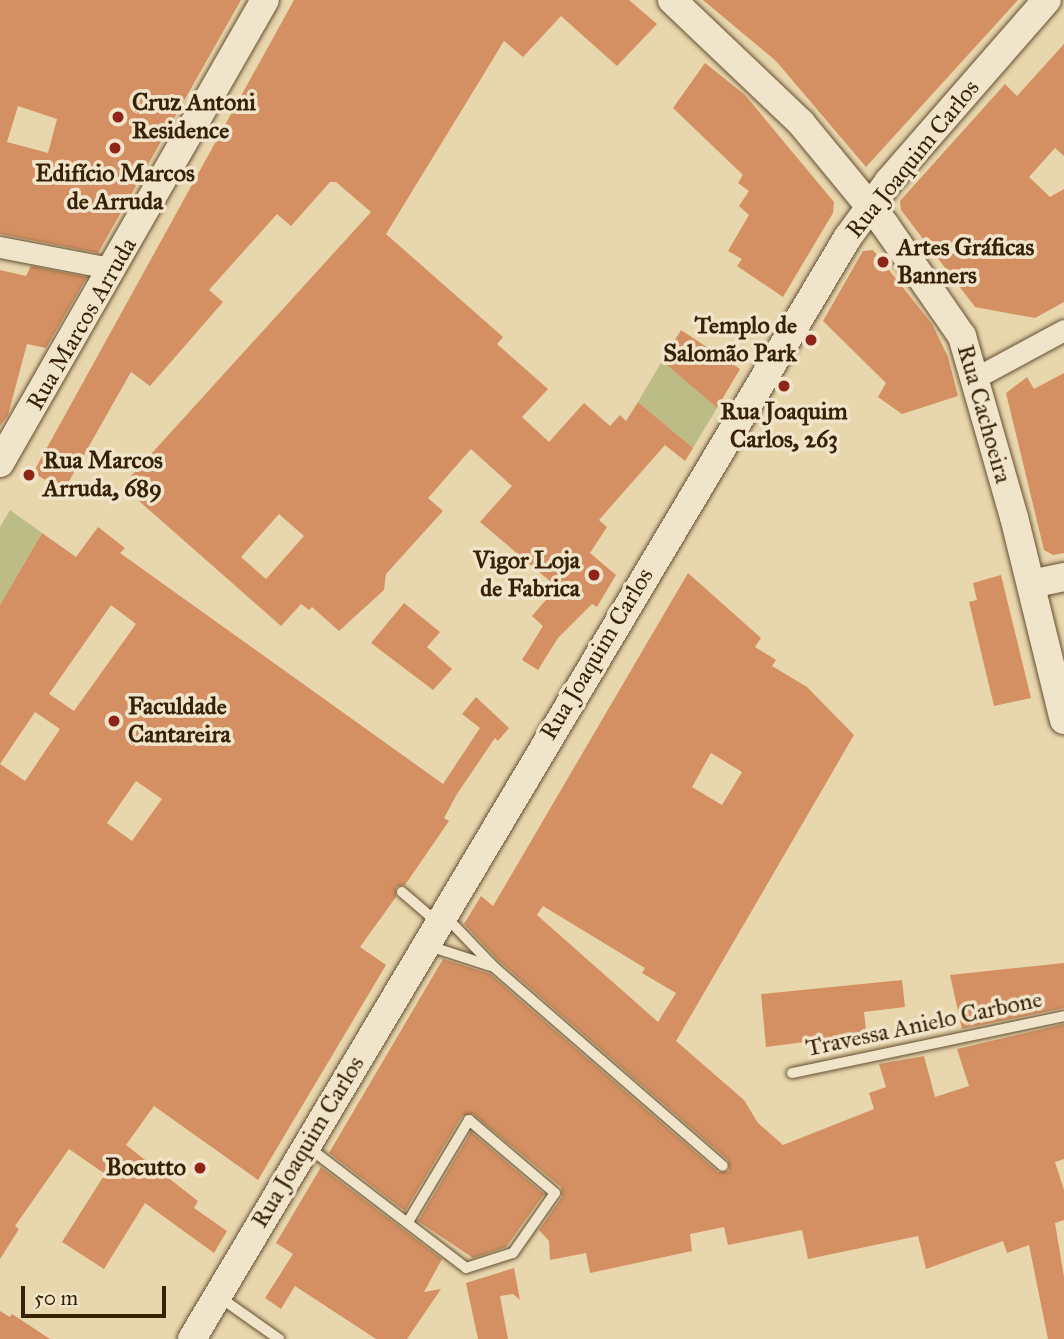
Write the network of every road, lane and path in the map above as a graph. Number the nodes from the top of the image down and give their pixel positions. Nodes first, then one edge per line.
1 (264, 0) edge
2 (672, 0) edge
3 (1047, 0) edge
4 (869, 206) junction
5 (0, 247) edge
6 (114, 269) junction
7 (1064, 330) edge
8 (977, 377) junction
9 (0, 463) edge
10 (1064, 577) edge
11 (1031, 584) junction
12 (1064, 720) edge
13 (402, 892) dead end
14 (434, 926) junction
15 (494, 967) junction
16 (1064, 1016) edge
17 (792, 1073) dead end
18 (306, 1145) junction
19 (723, 1166) dead end
20 (408, 1223) junction
21 (217, 1296) junction
22 (192, 1339) edge
23 (279, 1339) edge

1 - 6 street, Rua Marcos Arruda
2 - 4 street, Rua Cachoeira
3 - 4 street, Rua Joaquim Carlos
4 - 8 street, Rua Cachoeira
4 - 14 street, Rua Joaquim Carlos
5 - 6 street
6 - 9 street, Rua Marcos Arruda
7 - 8 street
8 - 11 street, Rua Cachoeira
10 - 11 street
11 - 12 street, Rua Cachoeira
13 - 14 lane
14 - 15 lane
14 - 15 lane
14 - 18 street, Rua Joaquim Carlos
15 - 19 lane
16 - 17 lane, Travessa Anielo Carbone
18 - 20 lane
18 - 21 street, Rua Joaquim Carlos
20 - 20 lane
21 - 22 street, Rua Joaquim Carlos
21 - 23 lane

